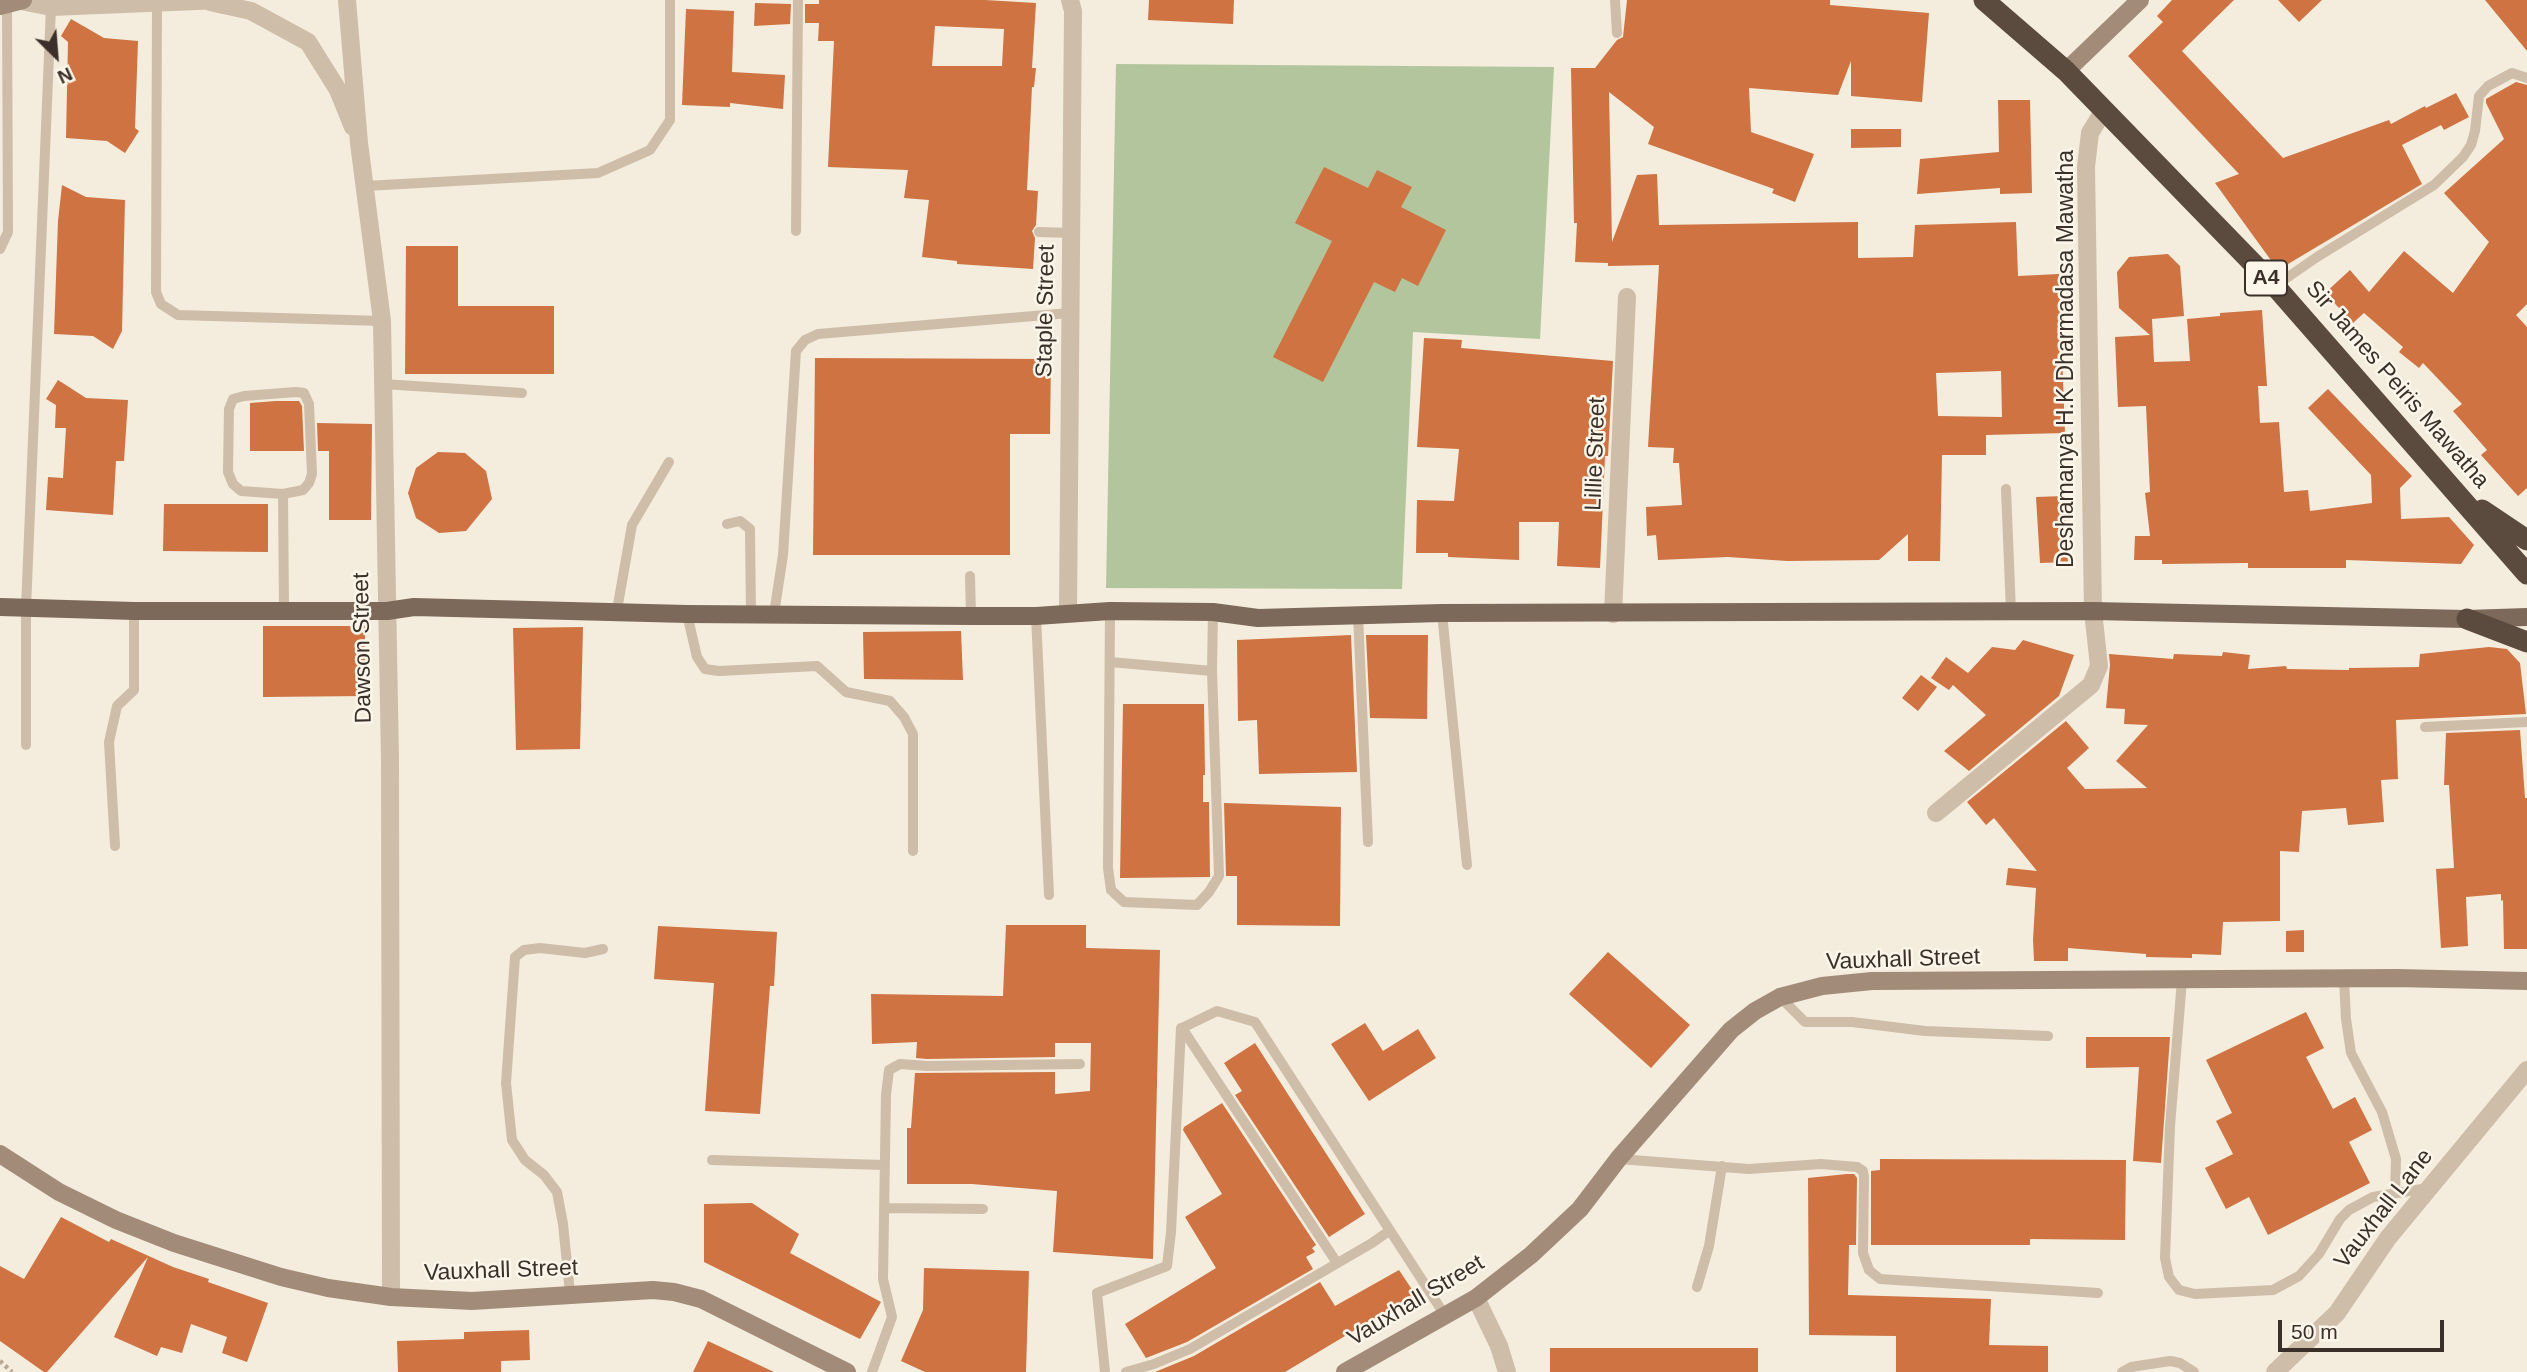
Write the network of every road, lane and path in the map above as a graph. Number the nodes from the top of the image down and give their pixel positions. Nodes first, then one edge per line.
1 (348, 0) edge
2 (670, 0) edge
3 (798, 0) edge
4 (1615, 0) edge
5 (1984, 0) edge
6 (2140, 0) edge
7 (215, 1) edge
8 (13, 3) edge
9 (157, 3) junction
10 (1071, 6) edge
11 (51, 7) junction
12 (1617, 33) dead end
13 (2066, 71) junction
14 (2527, 78) edge
15 (2104, 110) junction
16 (359, 143) junction
17 (366, 186) junction
18 (796, 231) dead end
19 (1039, 232) dead end
20 (1071, 233) junction
21 (0, 250) edge
22 (2275, 286) junction
23 (1627, 297) dead end
24 (1070, 313) junction
25 (382, 321) junction
26 (383, 384) junction
27 (522, 393) dead end
28 (669, 462) dead end
29 (2006, 489) dead end
30 (2458, 492) junction
31 (283, 494) junction
32 (727, 524) dead end
33 (2527, 540) edge
34 (2527, 574) edge
35 (970, 576) dead end
36 (0, 607) edge
37 (26, 608) junction
38 (285, 610) junction
39 (617, 610) junction
40 (134, 611) junction
41 (387, 611) junction
42 (1110, 611) junction
43 (2093, 611) junction
44 (1068, 612) junction
45 (1213, 612) junction
46 (2011, 612) junction
47 (1442, 613) junction
48 (687, 614) junction
49 (751, 614) junction
50 (774, 614) junction
51 (1613, 614) junction
52 (1358, 615) junction
53 (971, 616) junction
54 (1036, 616) junction
55 (2527, 617) edge
56 (2467, 619) junction
57 (2527, 642) edge
58 (1110, 662) junction
59 (1212, 671) junction
60 (2527, 722) edge
61 (2425, 727) dead end
62 (26, 745) dead end
63 (1936, 813) dead end
64 (1368, 842) dead end
65 (115, 846) dead end
66 (913, 851) dead end
67 (1467, 865) dead end
68 (1049, 895) dead end
69 (603, 948) dead end
70 (2344, 979) junction
71 (2182, 980) junction
72 (2527, 981) edge
73 (1780, 998) junction
74 (1181, 1028) junction
75 (2048, 1036) dead end
76 (1080, 1064) dead end
77 (2527, 1070) edge
78 (0, 1154) edge
79 (1619, 1158) junction
80 (712, 1160) dead end
81 (884, 1164) junction
82 (1722, 1166) junction
83 (2430, 1187) junction
84 (2395, 1193) junction
85 (884, 1208) junction
86 (984, 1209) dead end
87 (1389, 1231) junction
88 (1337, 1263) junction
89 (1697, 1287) dead end
90 (570, 1293) junction
91 (2098, 1293) dead end
92 (391, 1297) junction
93 (1476, 1298) junction
94 (1446, 1317) junction
95 (0, 1361) edge
96 (12, 1372) edge
97 (847, 1372) edge
98 (872, 1372) edge
99 (1105, 1372) edge
100 (1126, 1372) edge
101 (1345, 1372) edge
102 (1507, 1372) edge
103 (2122, 1372) edge
104 (2194, 1372) edge
105 (2275, 1372) edge

1 - 16 street, Dawson Street
2 - 17 lane
3 - 18 lane
4 - 12 lane
5 - 13 highway, Sir James Peiris Mawatha / A4
6 - 13 street
7 - 9 street
7 - 16 street
8 - 11 street
8 - 21 lane
9 - 11 street
9 - 25 lane
10 - 20 street, Staple Street
11 - 37 lane
13 - 15 highway, Sir James Peiris Mawatha / A4
14 - 22 lane
15 - 22 highway, Sir James Peiris Mawatha / A4
15 - 43 street, Deshamanya H.K Dharmadasa Mawatha
16 - 17 street, Dawson Street
17 - 25 street, Dawson Street
19 - 20 lane
20 - 24 street, Staple Street
22 - 30 highway, Sir James Peiris Mawatha / A4
23 - 51 street, Lillie Street
24 - 44 street, Staple Street
24 - 50 lane
25 - 26 street, Dawson Street
26 - 27 lane
26 - 41 street, Dawson Street
28 - 39 lane
29 - 46 lane
30 - 33 highway
30 - 34 highway, Sir James Peiris Mawatha / A4
31 - 31 lane
31 - 38 lane
32 - 49 lane
35 - 53 lane
36 - 37 main road
37 - 40 main road
37 - 62 lane
38 - 40 main road
38 - 41 main road
39 - 41 main road
39 - 48 main road
40 - 65 lane
41 - 92 street, Dawson Street
42 - 44 main road
42 - 45 main road
42 - 58 lane
43 - 46 main road
43 - 56 main road
43 - 63 street, Deshamanya H.K Dharmadasa Mawatha
44 - 54 main road
45 - 52 main road
45 - 59 lane
46 - 51 main road
47 - 51 main road
47 - 52 main road
47 - 67 lane
48 - 49 main road
48 - 66 lane
49 - 50 main road
50 - 53 main road
52 - 64 lane
53 - 54 main road
54 - 68 lane
55 - 56 main road
56 - 57 highway
58 - 59 lane
58 - 59 lane
60 - 61 lane
69 - 90 lane
70 - 71 street, Vauxhall Street
70 - 72 street, Vauxhall Street
70 - 84 lane
71 - 73 street, Vauxhall Street
71 - 84 lane
73 - 75 lane
73 - 79 street, Vauxhall Street
74 - 87 lane
74 - 88 lane
74 - 99 lane
76 - 81 lane
77 - 83 street, Vauxhall Lane
78 - 92 street, Vauxhall Street
79 - 82 lane
79 - 93 street, Vauxhall Street
80 - 81 lane
81 - 85 lane
82 - 89 lane
82 - 91 lane
83 - 84 lane
83 - 105 street, Vauxhall Lane
85 - 86 lane
85 - 98 lane
87 - 88 lane
87 - 94 lane
88 - 100 lane
90 - 92 street, Vauxhall Street
90 - 97 street, Vauxhall Street
93 - 94 street, Vauxhall Street
93 - 102 street
94 - 101 street, Vauxhall Street
95 - 96 path
103 - 104 lane

